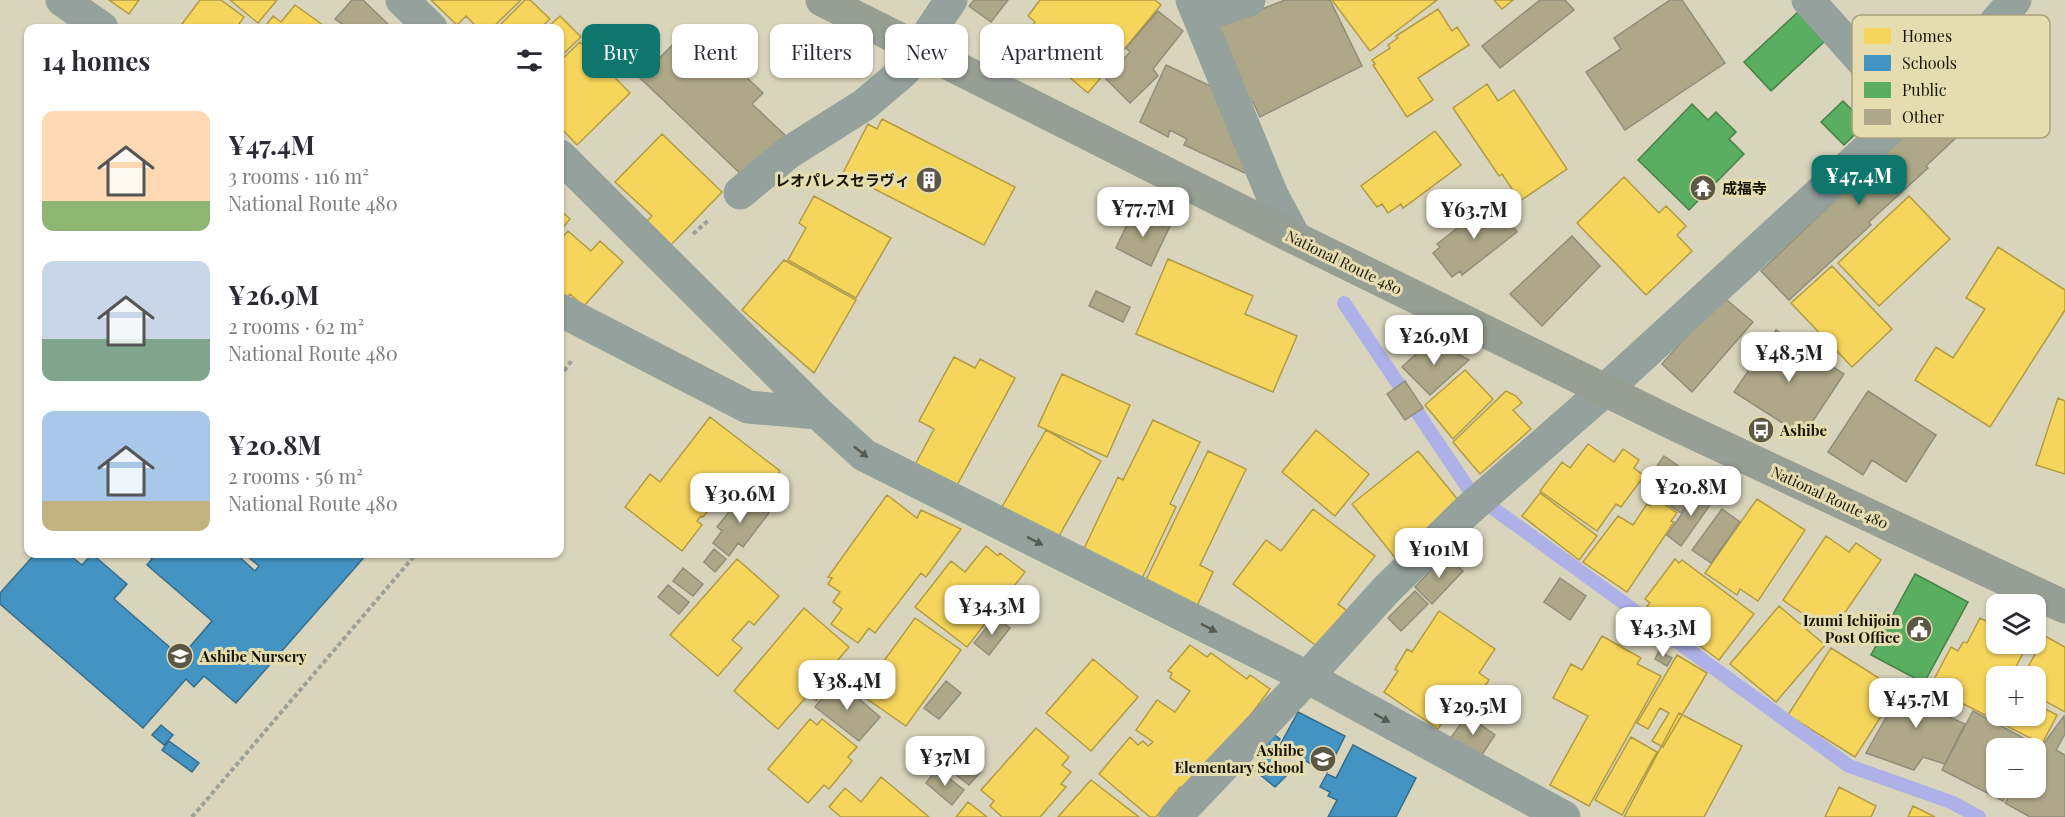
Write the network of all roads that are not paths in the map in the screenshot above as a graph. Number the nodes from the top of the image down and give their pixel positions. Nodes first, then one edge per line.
1 (62, 0) edge
2 (402, 0) edge
3 (822, 0) edge
4 (951, 0) edge
5 (1249, 0) edge
6 (1808, 0) edge
7 (2015, 0) edge
8 (1196, 8) edge
9 (2002, 15) edge
10 (96, 24) edge
11 (427, 24) edge
12 (935, 24) edge
13 (885, 31) edge
14 (1852, 49) edge
15 (968, 73) edge
16 (896, 78) edge
17 (1880, 138) edge
18 (564, 160) edge
19 (740, 193) dead end
20 (1295, 238) junction
21 (564, 312) edge
22 (1605, 390) junction
23 (818, 413) junction
24 (2065, 607) edge
25 (1307, 677) junction
26 (1175, 817) edge
27 (1564, 817) edge

1 - 10 street
2 - 11 street
3 - 13 highway, National Route 480
4 - 12 street
5 - 8 street
6 - 14 street
7 - 9 street
8 - 20 street
15 - 20 highway, National Route 480
16 - 19 street
17 - 22 street
18 - 23 street
20 - 22 highway, National Route 480
21 - 23 street
22 - 24 highway, National Route 480
22 - 25 street
23 -> 25 street
25 - 26 street
25 -> 27 street

